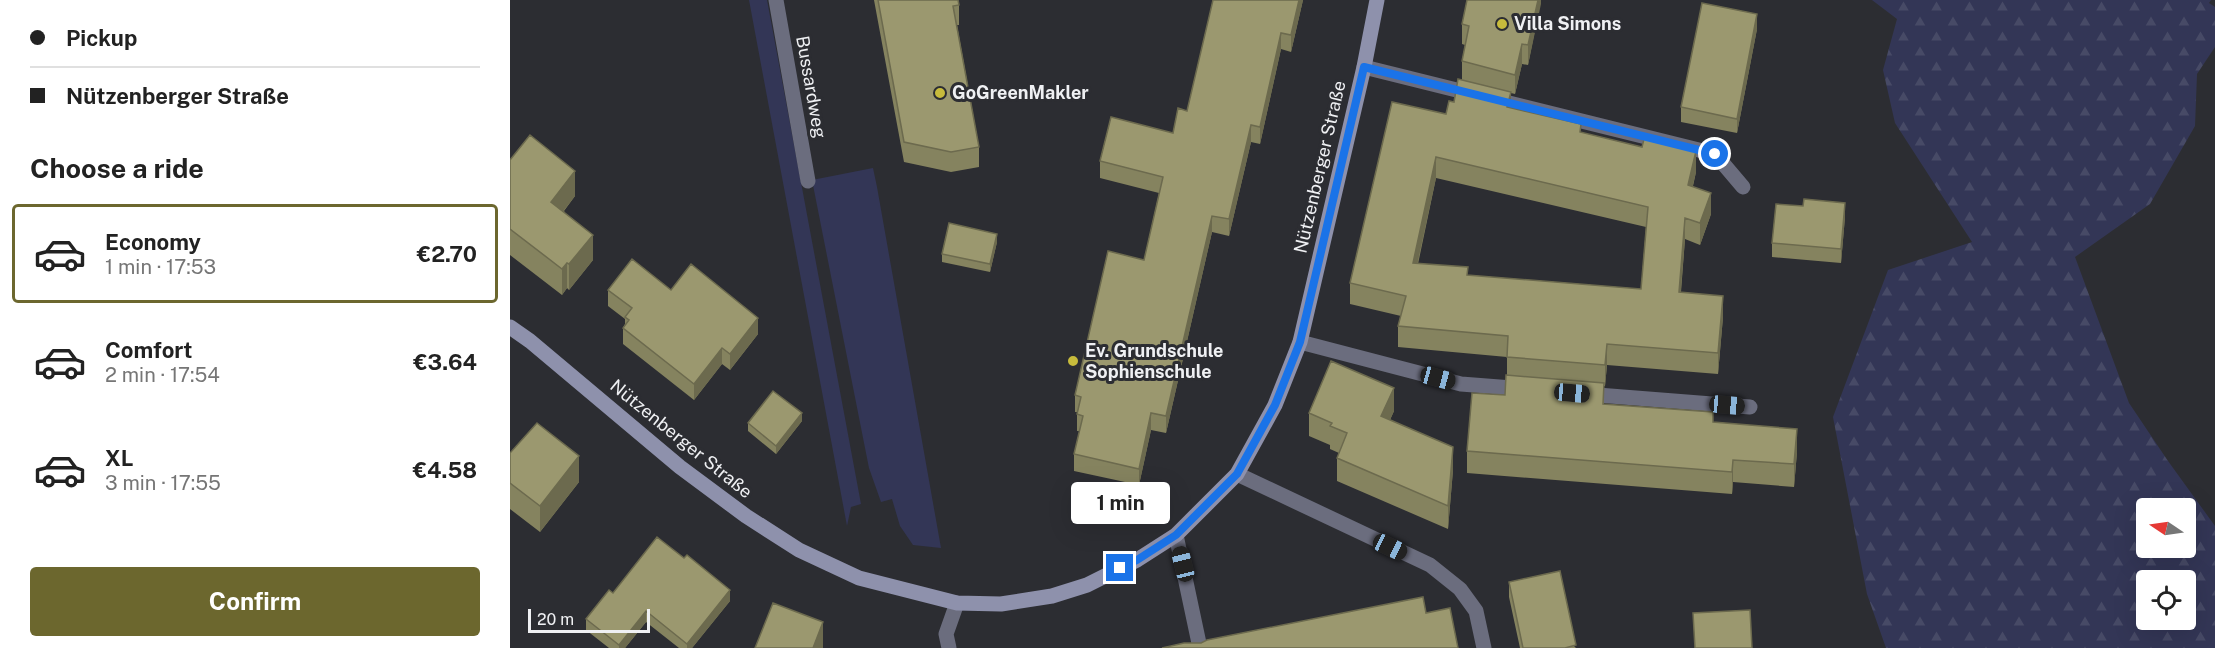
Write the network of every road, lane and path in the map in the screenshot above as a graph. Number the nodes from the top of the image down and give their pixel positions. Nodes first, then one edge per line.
1 (776, 0) edge
2 (1377, 0) edge
3 (1364, 67) junction
4 (808, 181) dead end
5 (1743, 187) dead end
6 (510, 327) edge
7 (1300, 342) junction
8 (1542, 390) edge
9 (1565, 392) edge
10 (1750, 407) dead end
11 (1237, 474) junction
12 (1176, 535) junction
13 (957, 603) junction
14 (949, 648) edge
15 (1200, 648) edge
16 (1484, 648) edge

1 - 4 street, Bussardweg
2 - 3 street, Nützenberger Straße
3 - 5 street
3 - 7 street, Nützenberger Straße
6 - 13 street, Nützenberger Straße
7 - 8 street
7 - 11 street, Nützenberger Straße
9 - 10 street
11 - 12 street, Nützenberger Straße
11 - 16 street
12 - 13 street, Nützenberger Straße
12 - 15 street
13 - 14 street

